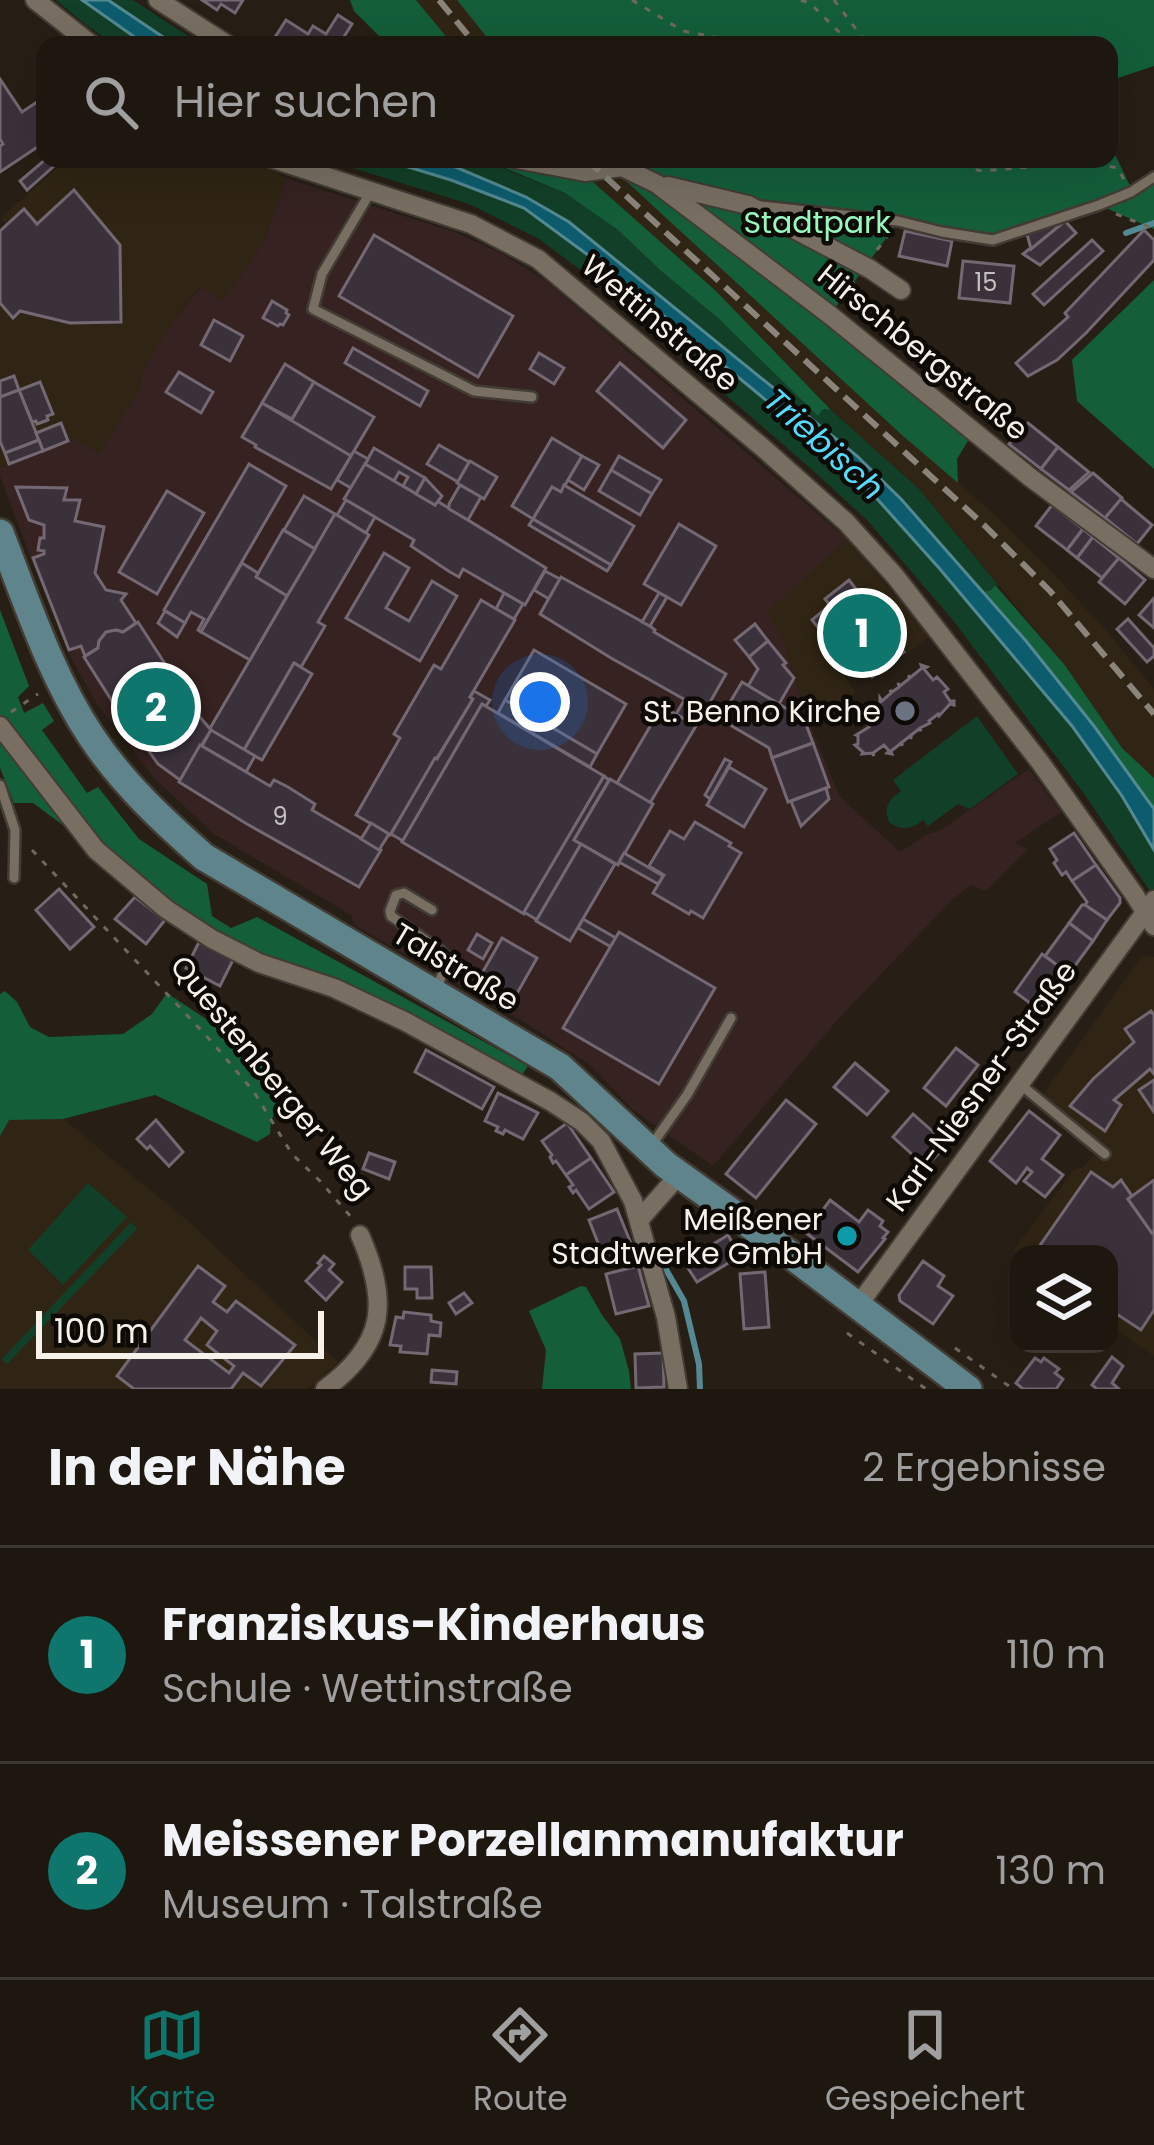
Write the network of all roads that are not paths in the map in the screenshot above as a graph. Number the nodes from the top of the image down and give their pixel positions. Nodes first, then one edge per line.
1 (35, 0) edge
2 (158, 0) edge
3 (79, 36) edge
4 (214, 36) edge
5 (300, 168) edge
6 (563, 168) edge
7 (615, 168) edge
8 (624, 168) edge
9 (1154, 177) edge
10 (657, 184) junction
11 (371, 191) junction
12 (748, 205) junction
13 (901, 290) dead end
14 (532, 397) dead end
15 (0, 533) edge
16 (1154, 569) edge
17 (0, 726) edge
18 (0, 785) edge
19 (14, 878) dead end
20 (432, 910) dead end
21 (1151, 913) edge
22 (434, 993) junction
23 (731, 1018) dead end
24 (1020, 1084) junction
25 (648, 1150) junction
26 (1105, 1154) dead end
27 (680, 1174) junction
28 (639, 1220) junction
29 (360, 1234) road end
30 (852, 1320) junction
31 (325, 1389) edge
32 (678, 1389) edge
33 (968, 1389) edge

1 - 3 street
2 - 4 street
5 - 11 street, Wettinstraße
6 - 7 street, Hirschbergstraße
8 - 10 street, Hirschbergstraße
9 - 12 lane
10 - 12 street
10 - 16 street, Hirschbergstraße
11 - 14 lane
11 - 21 street, Wettinstraße
12 - 13 street
15 - 22 main road, Talstraße
17 - 28 street
18 - 19 lane
20 - 22 lane
21 - 24 street, Karl-Niesner-Straße
22 - 25 main road, Talstraße
23 - 25 lane
24 - 26 lane
24 - 30 street, Karl-Niesner-Straße
25 - 27 main road, Talstraße
27 - 28 street
27 - 30 main road, Talstraße
28 - 32 street
29 - 31 street, Questenberger Weg
30 - 33 main road, Talstraße

